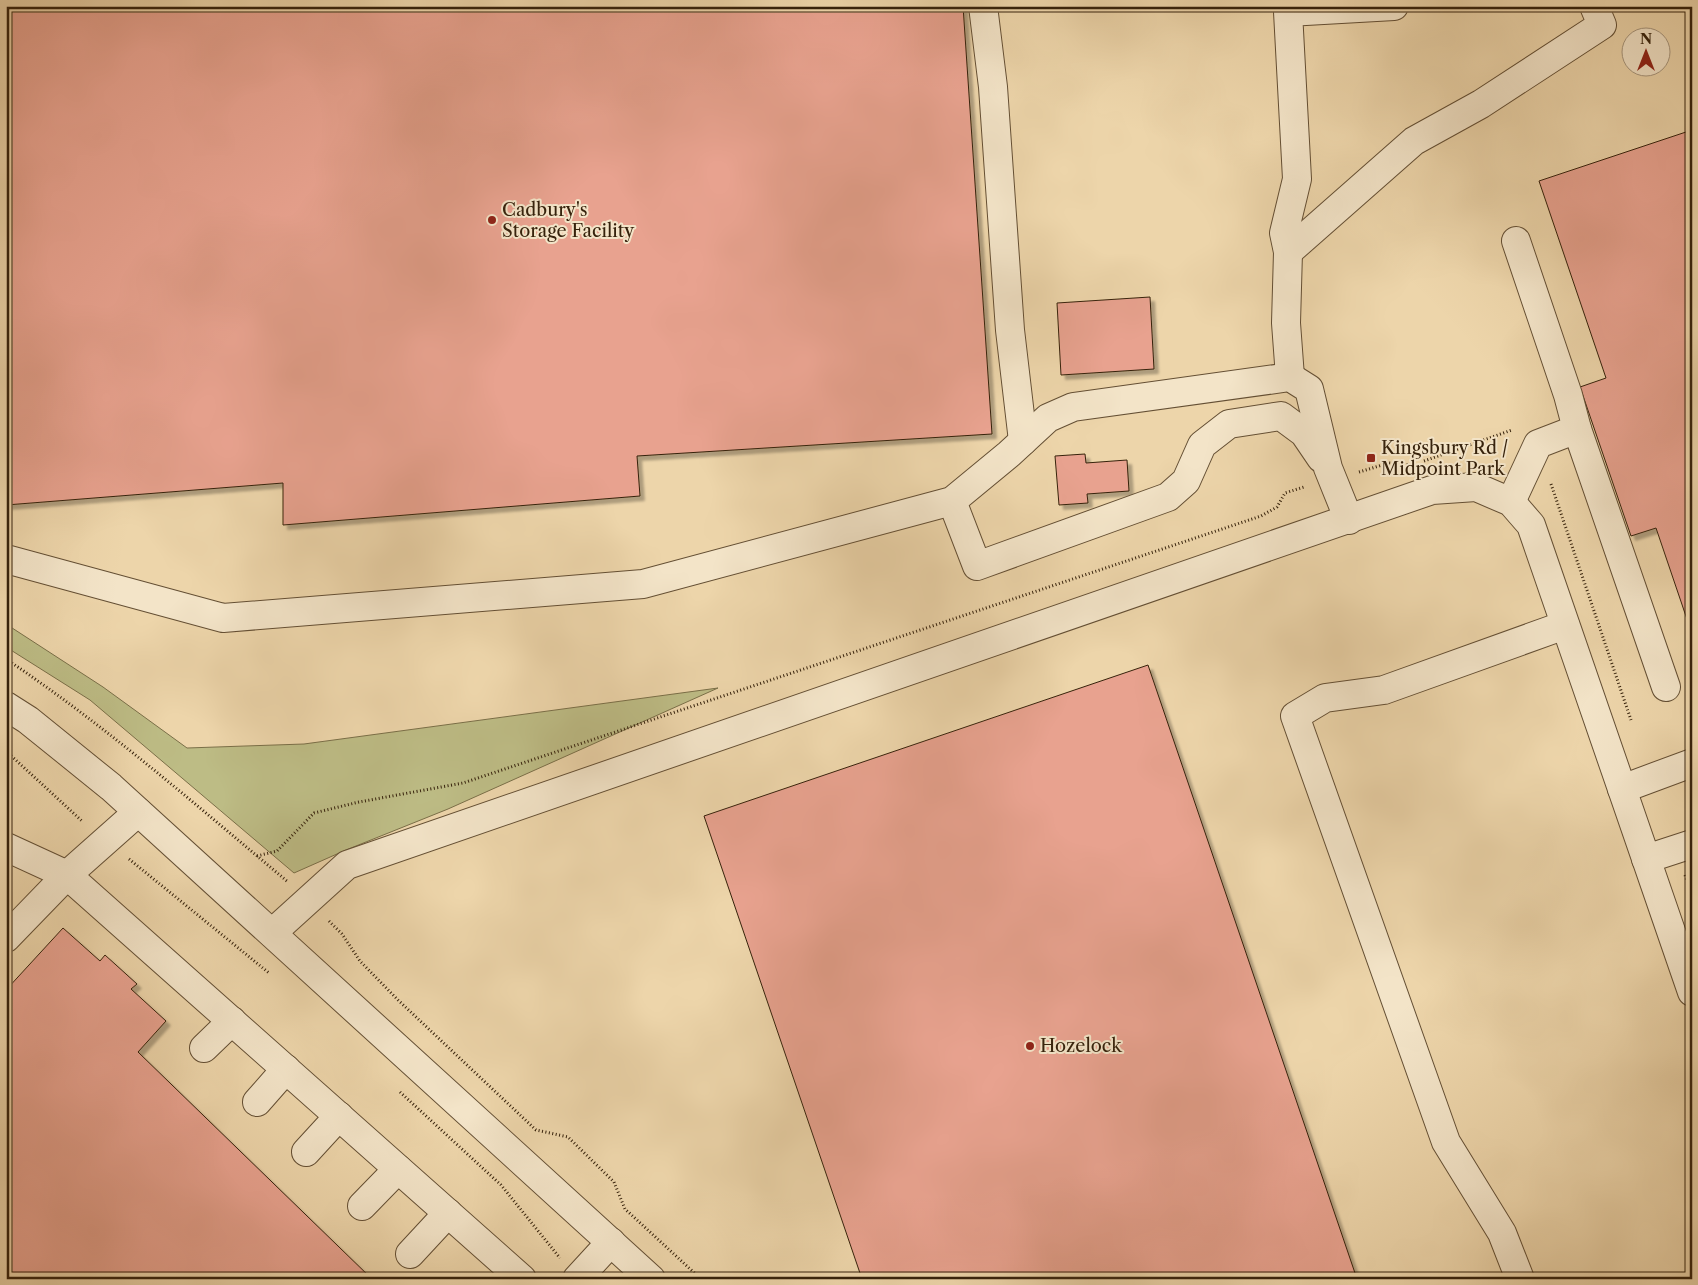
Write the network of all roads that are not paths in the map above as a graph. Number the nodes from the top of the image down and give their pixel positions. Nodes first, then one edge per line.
1 (983, 6) edge
2 (1394, 6) edge
3 (1594, 6) edge
4 (1516, 241) dead end
5 (1288, 252) junction
6 (1290, 377) junction
7 (1577, 429) junction
8 (1023, 441) junction
9 (1328, 468) junction
10 (952, 501) junction
11 (1511, 502) junction
12 (1349, 520) junction
13 (6, 559) edge
14 (1565, 625) junction
15 (1666, 687) dead end
16 (6, 706) edge
17 (1692, 763) edge
18 (1622, 789) junction
19 (138, 812) junction
20 (1692, 844) edge
21 (6, 847) edge
22 (1646, 859) junction
23 (68, 875) junction
24 (272, 933) junction
25 (6, 938) edge
26 (1692, 992) edge
27 (232, 1021) junction
28 (204, 1048) dead end
29 (286, 1069) junction
30 (256, 1102) dead end
31 (339, 1116) junction
32 (306, 1152) dead end
33 (398, 1169) junction
34 (362, 1206) dead end
35 (448, 1213) junction
36 (611, 1242) junction
37 (410, 1254) dead end
38 (494, 1270) edge
39 (578, 1277) edge
40 (522, 1279) edge
41 (651, 1279) edge
42 (1520, 1279) edge

1 - 8 lane
2 - 5 lane
3 - 5 lane
4 - 7 lane
5 - 6 lane
6 - 8 lane
6 - 9 lane
7 - 11 lane
7 - 15 lane
8 - 10 lane
9 - 10 lane
9 - 12 lane
10 - 13 lane
11 - 12 lane
11 - 14 lane
12 - 24 lane
14 - 18 lane
14 - 42 lane
16 - 19 lane
17 - 18 lane
18 - 22 lane
19 - 23 lane
19 - 24 lane
20 - 22 lane
21 - 23 lane
22 - 26 lane
23 - 25 lane
23 - 27 lane
24 - 36 lane
27 - 28 lane
27 - 29 lane
29 - 30 lane
29 - 31 lane
31 - 32 lane
31 - 33 lane
33 - 34 lane
33 - 35 lane
35 - 37 lane
35 - 38 lane
36 - 39 lane
36 - 41 lane
38 - 40 lane

